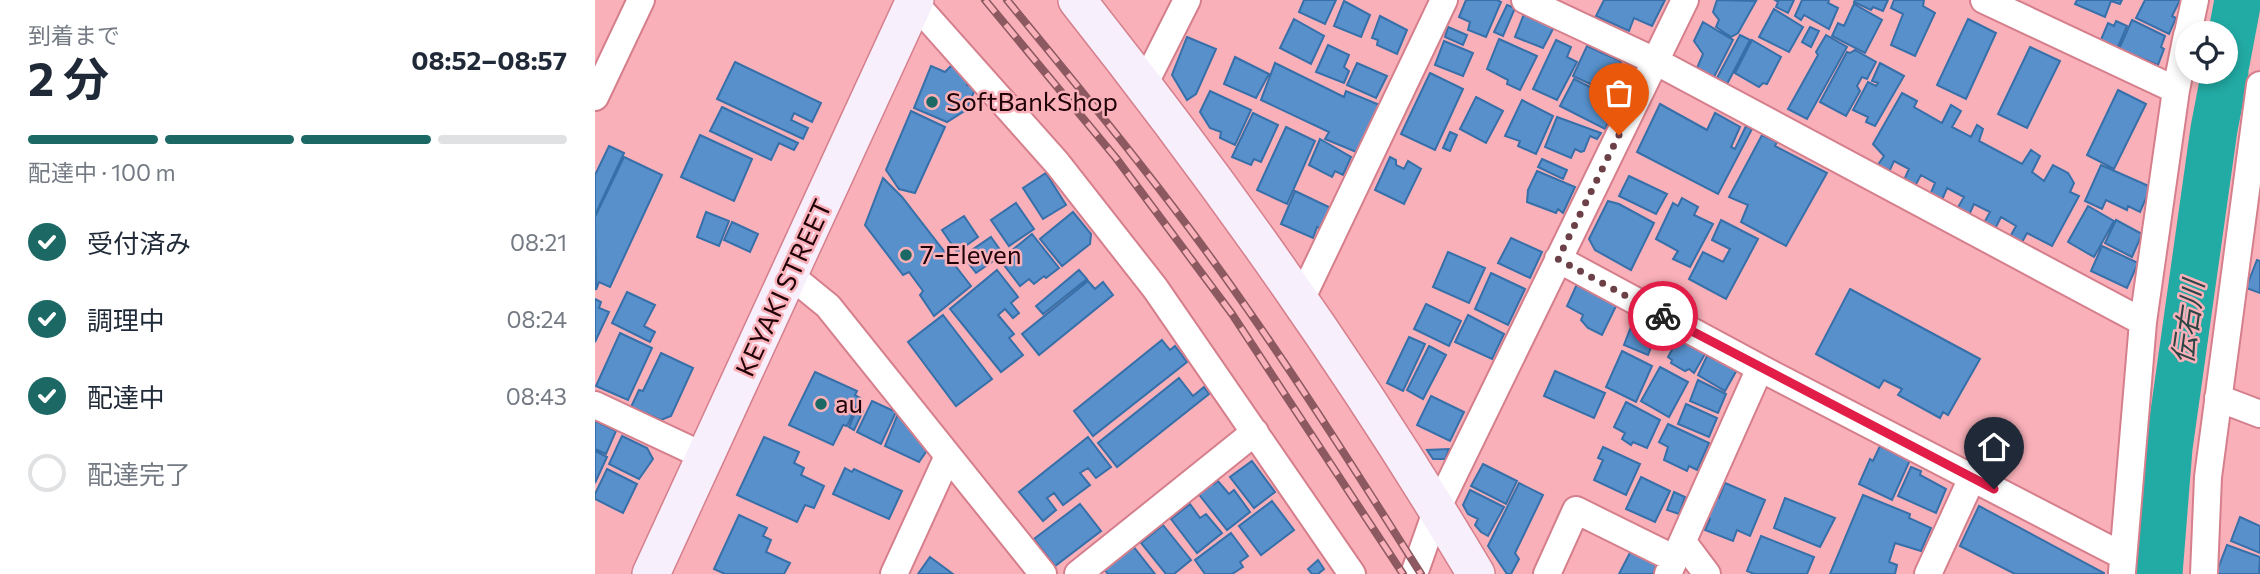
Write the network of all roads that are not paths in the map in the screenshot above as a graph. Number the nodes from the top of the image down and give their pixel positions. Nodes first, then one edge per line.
1 (642, 0) edge
2 (1077, 0) edge
3 (1187, 0) edge
4 (1444, 0) edge
5 (1525, 0) edge
6 (1685, 0) edge
7 (1984, 0) edge
8 (2195, 0) edge
9 (913, 1) edge
10 (2191, 21) edge
11 (1655, 61) junction
12 (2177, 84) edge
13 (1144, 85) junction
14 (2260, 85) edge
15 (2176, 90) junction
16 (595, 97) edge
17 (2253, 196) edge
18 (1558, 259) junction
19 (790, 275) junction
20 (1300, 302) junction
21 (2143, 322) junction
22 (1759, 368) junction
23 (2218, 398) junction
24 (595, 405) edge
25 (2260, 414) edge
26 (1255, 432) junction
27 (948, 456) junction
28 (706, 457) junction
29 (1972, 478) junction
30 (1437, 509) junction
31 (1675, 558) edge
32 (2123, 565) edge
33 (652, 574) edge
34 (894, 574) edge
35 (1043, 574) edge
36 (1078, 574) edge
37 (1352, 574) edge
38 (1414, 574) edge
39 (1476, 574) edge
40 (1547, 574) edge
41 (1707, 574) edge
42 (1928, 574) edge
43 (2204, 574) edge

1 - 16 street
2 - 13 street
3 - 13 street
4 - 20 street
5 - 11 street
6 - 11 street
7 - 15 street
8 - 10 street
9 - 19 street, KEYAKI STREET
9 - 26 street
11 - 18 street
11 - 21 street
12 - 15 street
13 - 20 street
14 - 17 street
15 - 21 street
17 - 23 street
18 - 22 street
18 - 30 street
19 - 27 street
19 - 28 street, KEYAKI STREET
20 - 30 street
21 - 32 street
22 - 29 street
22 - 31 street
23 - 25 street
23 - 43 street
24 - 28 street
26 - 36 street
26 - 37 street
27 - 34 street
27 - 35 street
28 - 33 street, KEYAKI STREET
29 - 32 street
29 - 42 street
30 - 38 street
30 - 39 street
31 - 40 street
31 - 41 street

